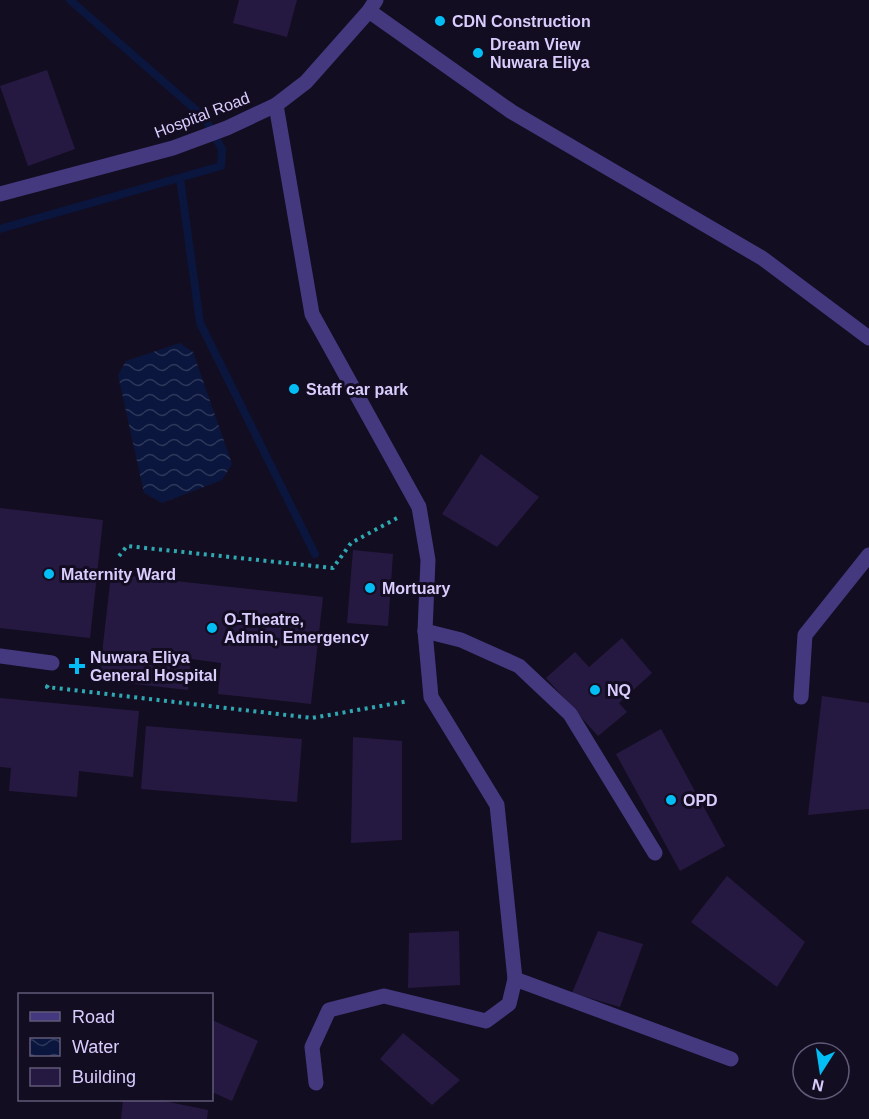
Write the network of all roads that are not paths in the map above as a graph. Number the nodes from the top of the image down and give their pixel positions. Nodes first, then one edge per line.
1 (373, 5) edge
2 (276, 105) junction
3 (0, 194) edge
4 (869, 338) edge
5 (869, 555) edge
6 (425, 631) junction
7 (0, 656) edge
8 (52, 663) road end
9 (801, 698) dead end
10 (655, 854) dead end
11 (515, 979) junction
12 (731, 1059) dead end
13 (316, 1083) dead end

1 - 2 street, Hospital Road
1 - 4 street
2 - 3 street, Hospital Road
2 - 6 street
5 - 9 street
6 - 10 street
6 - 11 street
7 - 8 street
11 - 12 street
11 - 13 street

